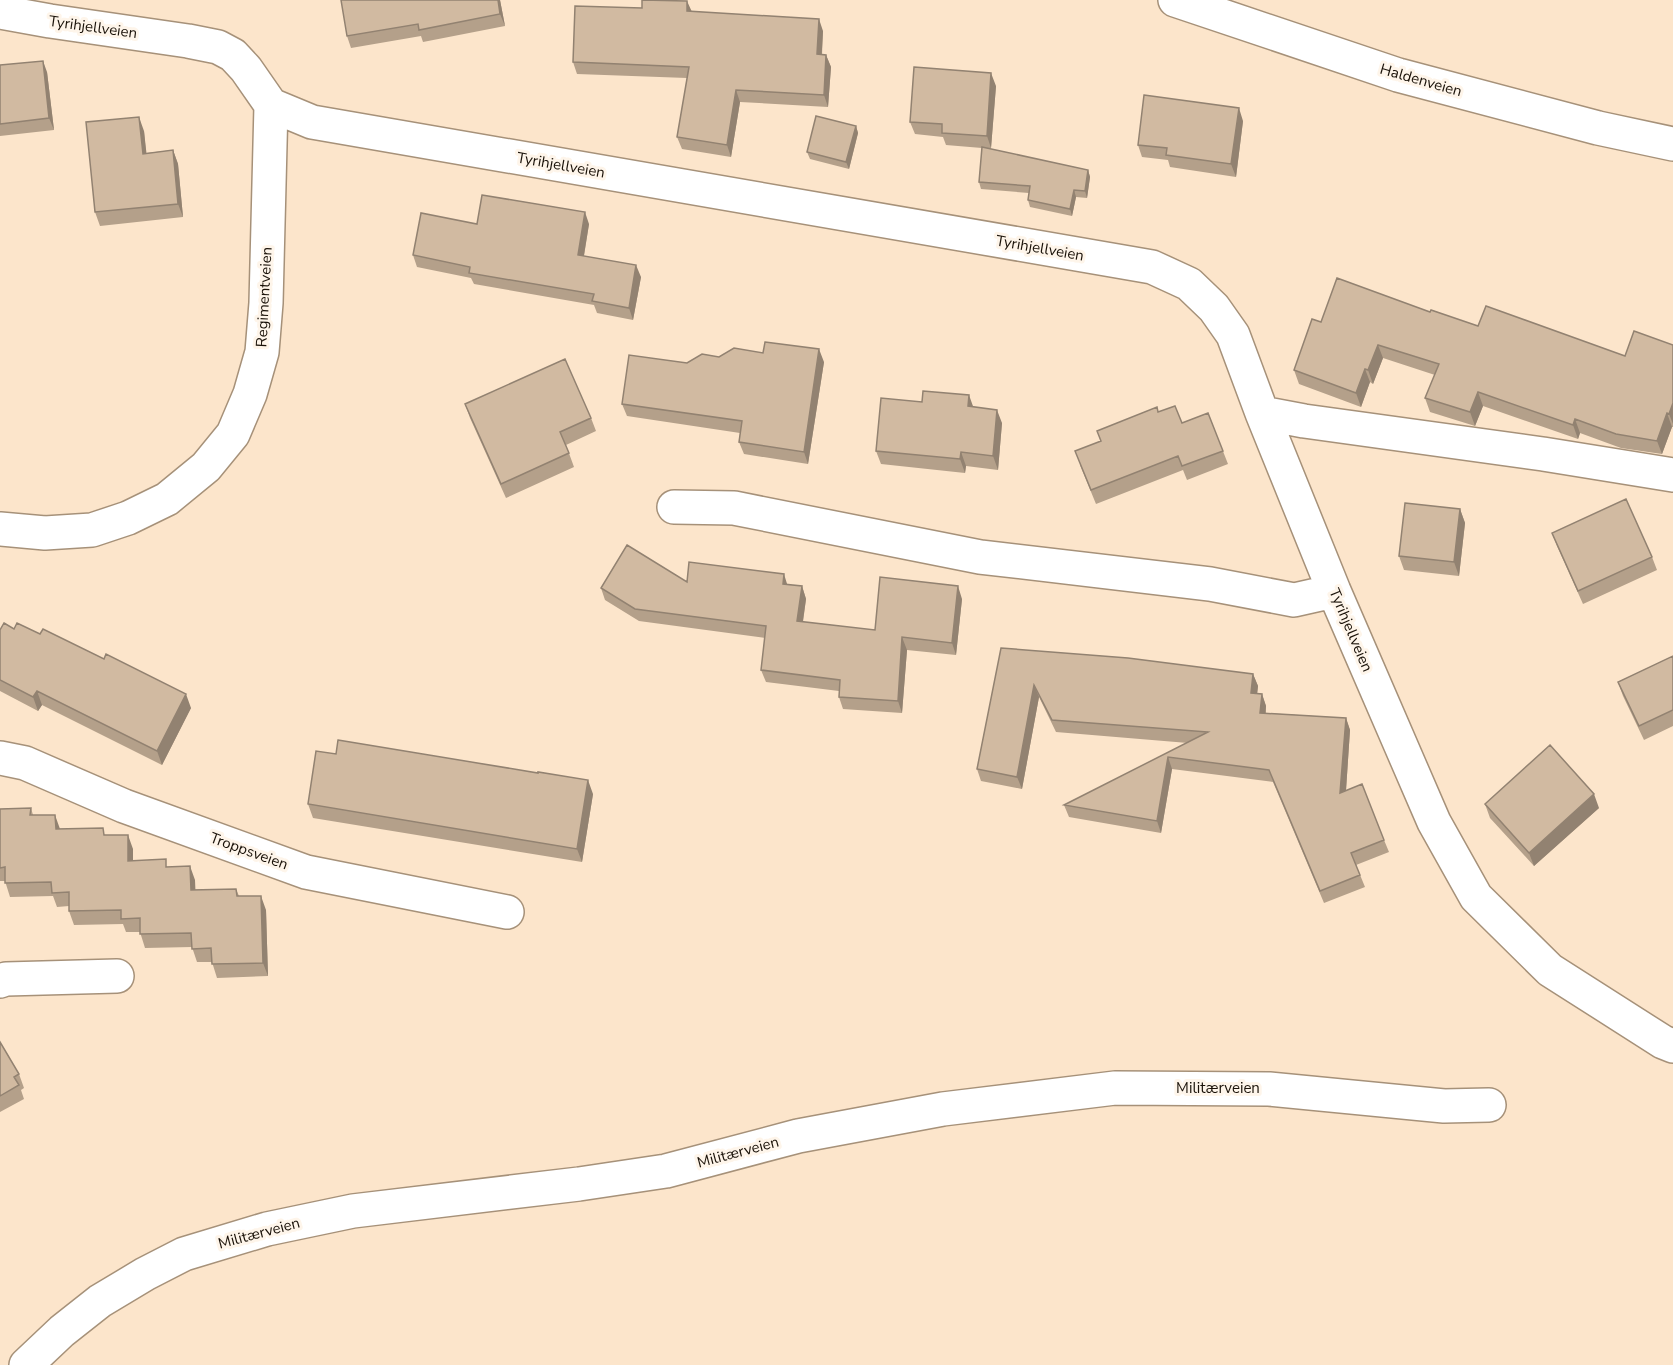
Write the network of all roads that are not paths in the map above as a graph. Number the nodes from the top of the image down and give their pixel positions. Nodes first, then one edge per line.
1 (1175, 0) edge
2 (0, 12) edge
3 (271, 105) junction
4 (1673, 144) edge
5 (1262, 413) junction
6 (1673, 476) edge
7 (674, 507) dead end
8 (0, 529) edge
9 (1334, 591) junction
10 (0, 758) edge
11 (507, 912) dead end
12 (117, 976) dead end
13 (0, 981) edge
14 (1673, 1046) edge
15 (1489, 1105) dead end
16 (26, 1365) edge

1 - 4 street, Haldenveien
2 - 3 street, Tyrihjellveien
3 - 5 street, Tyrihjellveien
3 - 8 street, Regimentveien
5 - 6 street
5 - 9 street, Tyrihjellveien
7 - 9 street
9 - 14 street, Tyrihjellveien
10 - 11 street, Troppsveien
12 - 13 street
15 - 16 street, Militærveien

